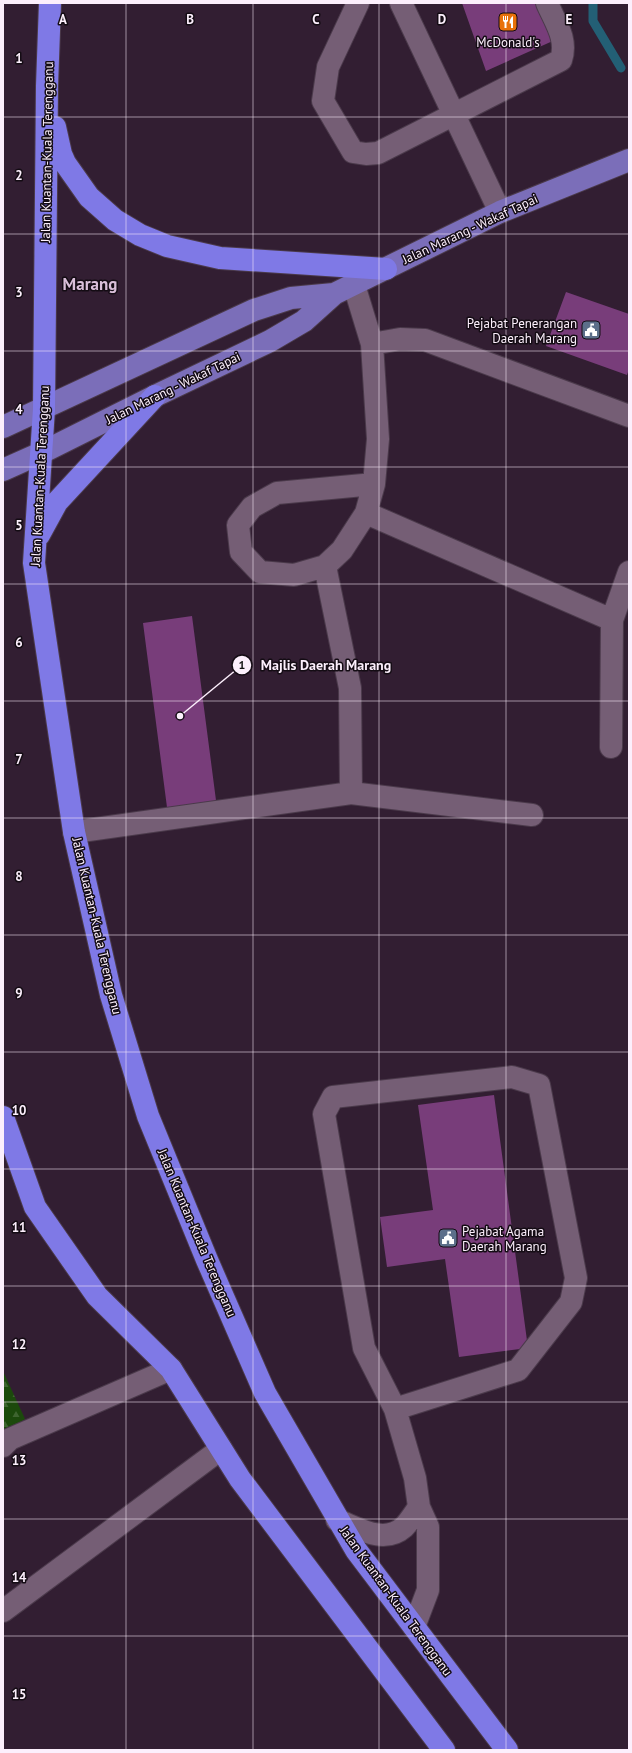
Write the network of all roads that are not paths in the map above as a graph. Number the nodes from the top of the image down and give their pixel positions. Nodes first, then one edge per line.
1 (50, 3) edge
2 (358, 3) edge
3 (401, 3) edge
4 (547, 3) edge
5 (47, 86) junction
6 (454, 116) junction
7 (629, 160) edge
8 (500, 212) junction
9 (386, 269) junction
10 (354, 285) junction
11 (334, 294) junction
12 (372, 344) junction
13 (155, 396) junction
14 (44, 409) junction
15 (629, 416) edge
16 (3, 427) edge
17 (41, 453) junction
18 (3, 470) edge
19 (374, 484) junction
20 (366, 513) junction
21 (34, 563) junction
22 (325, 566) junction
23 (629, 572) edge
24 (612, 620) junction
25 (611, 747) dead end
26 (351, 793) junction
27 (532, 815) dead end
28 (74, 832) junction
29 (3, 1117) edge
30 (171, 1369) junction
31 (395, 1409) junction
32 (3, 1446) edge
33 (221, 1448) junction
34 (419, 1508) junction
35 (337, 1520) junction
36 (3, 1611) edge
37 (414, 1627) junction
38 (444, 1750) edge
39 (507, 1750) edge

1 - 5 highway, Jalan Kuantan-Kuala Terengganu
2 - 6 street
3 - 6 street
4 - 6 street
5 - 9 highway
5 - 14 highway, Jalan Kuantan-Kuala Terengganu
6 - 8 street
7 - 8 main road, Jalan Marang - Wakaf Tapai
8 - 9 main road, Jalan Marang - Wakaf Tapai
9 - 10 main road, Jalan Marang - Wakaf Tapai
10 - 11 main road, Jalan Marang - Wakaf Tapai
10 - 12 street
11 - 13 main road, Jalan Marang - Wakaf Tapai
11 - 14 main road, Jalan Marang - Wakaf Tapai
12 - 15 street
12 - 19 street
13 - 17 main road, Jalan Marang - Wakaf Tapai
13 - 21 highway
14 - 16 main road, Jalan Marang - Wakaf Tapai
14 - 17 highway, Jalan Kuantan-Kuala Terengganu
17 - 18 main road, Jalan Marang - Wakaf Tapai
17 - 21 highway, Jalan Kuantan-Kuala Terengganu
19 - 20 street
19 - 22 street
20 - 22 street
20 - 24 street
21 - 28 highway, Jalan Kuantan-Kuala Terengganu
22 - 26 street
23 - 24 street
24 - 25 street
26 - 27 street
26 - 28 street
28 - 35 highway, Jalan Kuantan-Kuala Terengganu
29 - 30 highway
30 - 32 street
30 - 33 highway
31 - 31 street
31 - 34 street
33 - 36 street
33 - 38 highway
34 - 35 street
34 - 37 street
35 - 37 highway, Jalan Kuantan-Kuala Terengganu
37 - 39 highway, Jalan Kuantan-Kuala Terengganu

